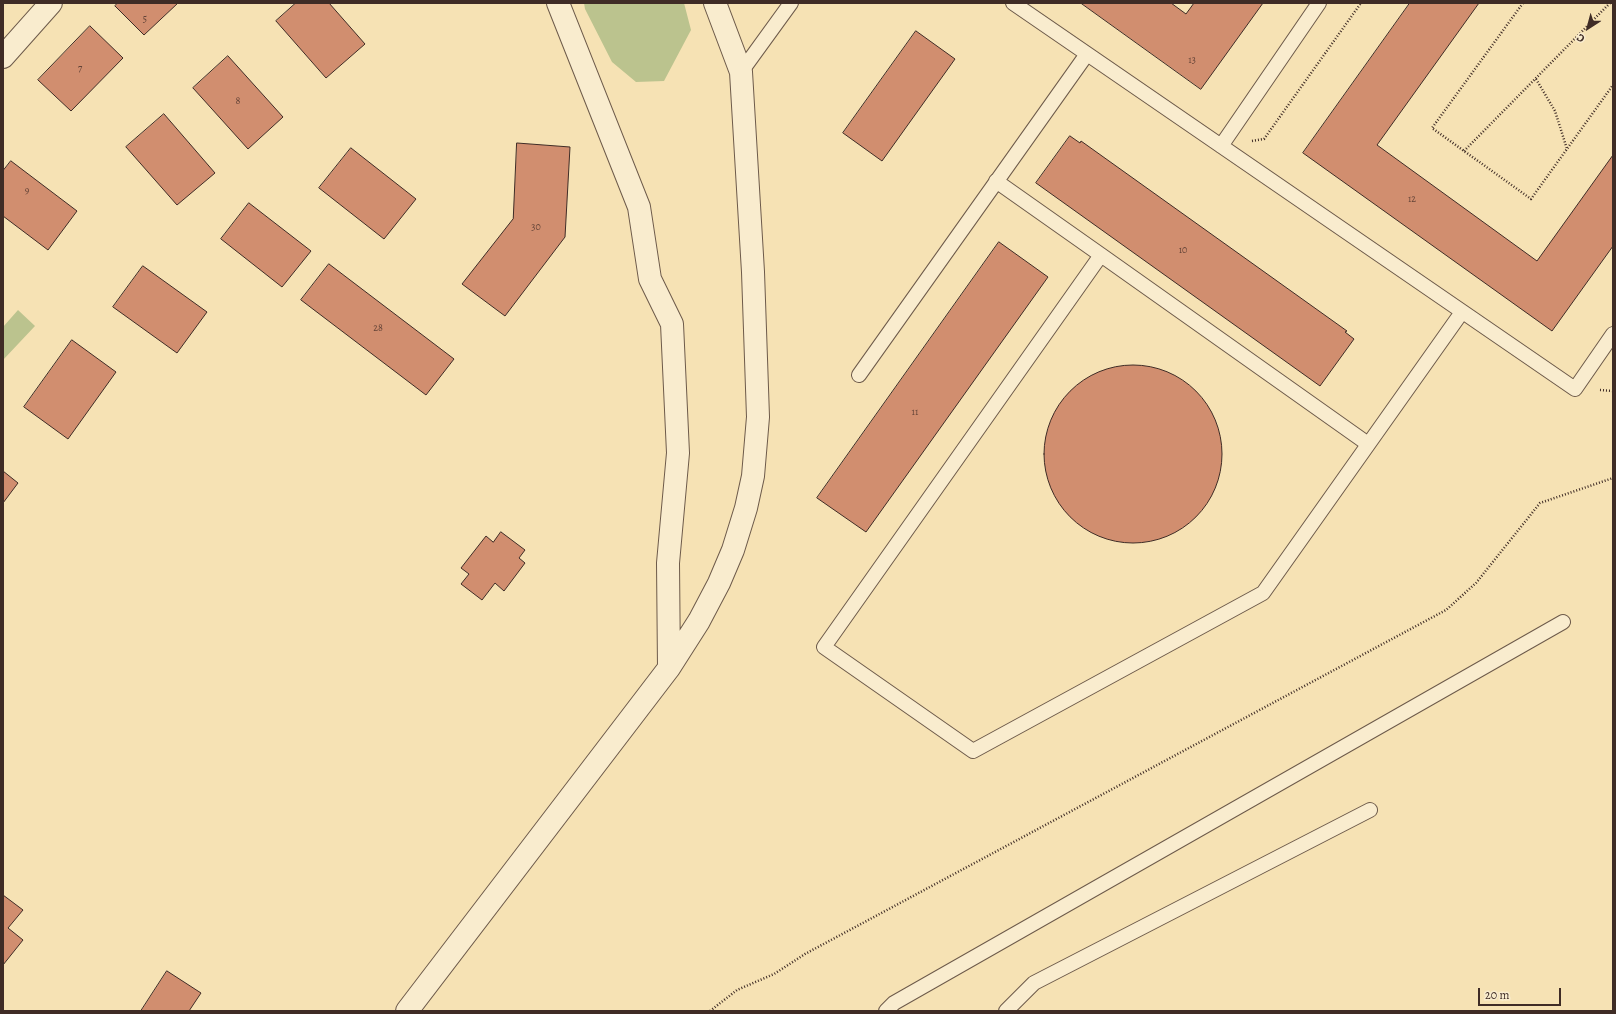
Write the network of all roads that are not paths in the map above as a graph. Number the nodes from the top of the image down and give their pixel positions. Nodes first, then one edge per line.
1 (558, 3) edge
2 (715, 3) edge
3 (791, 3) edge
4 (1013, 3) edge
5 (1320, 3) edge
6 (48, 4) edge
7 (1087, 54) junction
8 (3, 57) edge
9 (741, 72) junction
10 (1221, 146) junction
11 (996, 181) junction
12 (1101, 255) junction
13 (1462, 312) junction
14 (1613, 334) edge
15 (859, 375) dead end
16 (1368, 444) junction
17 (1563, 622) dead end
18 (669, 668) junction
19 (1370, 810) dead end
20 (407, 1011) edge
21 (886, 1011) edge
22 (1006, 1011) edge

1 - 18 street
2 - 9 street
3 - 9 lane
4 - 7 lane
5 - 10 lane
6 - 8 street
7 - 10 lane
7 - 11 lane
9 - 18 street
10 - 13 lane
11 - 12 lane
11 - 15 lane
12 - 16 lane
12 - 16 lane
13 - 14 lane
13 - 16 lane
17 - 21 lane
18 - 20 street
19 - 22 lane

